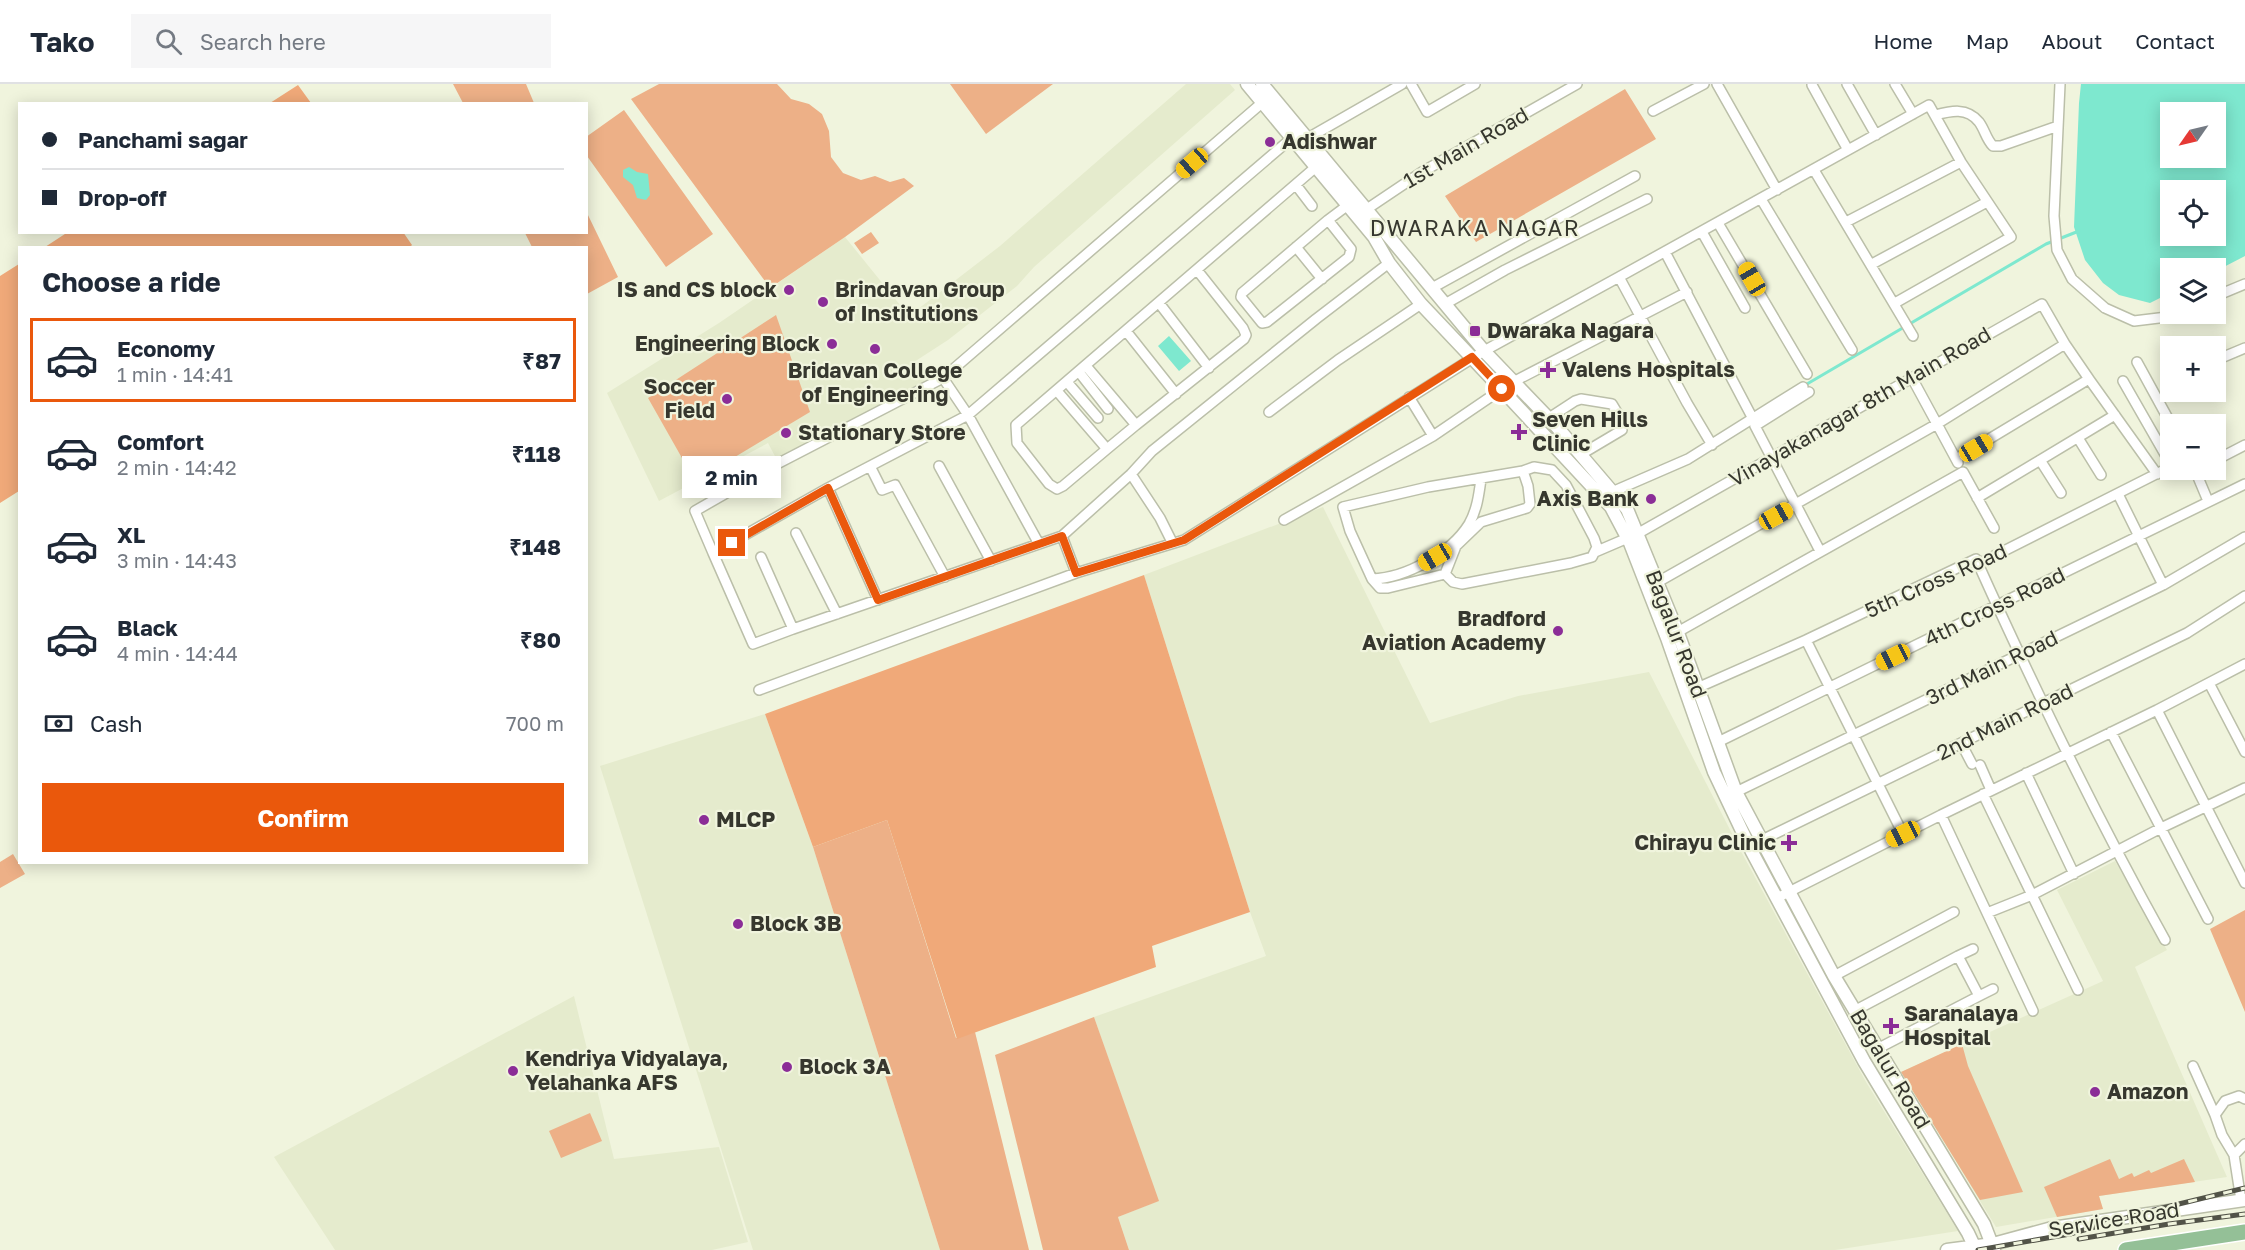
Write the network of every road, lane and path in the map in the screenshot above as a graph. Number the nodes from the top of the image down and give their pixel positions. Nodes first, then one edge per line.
1 (1248, 84) edge
2 (1262, 84) edge
3 (1402, 84) edge
4 (1411, 84) edge
5 (1475, 84) edge
6 (1577, 84) edge
7 (1704, 84) edge
8 (1717, 84) edge
9 (1847, 84) edge
10 (1895, 84) edge
11 (2060, 84) edge
12 (1812, 85) edge
13 (1263, 102) junction
14 (1653, 111) dead end
15 (1912, 114) junction
16 (1935, 115) junction
17 (2058, 126) junction
18 (1876, 135) junction
19 (1293, 137) junction
20 (1305, 143) junction
21 (1848, 150) junction
22 (1961, 162) junction
23 (1317, 166) junction
24 (1814, 170) junction
25 (1635, 176) dead end
26 (1296, 185) junction
27 (1777, 190) junction
28 (1647, 199) dead end
29 (1761, 199) junction
30 (1987, 202) junction
31 (1348, 205) junction
32 (1312, 206) dead end
33 (1361, 213) junction
34 (1328, 220) junction
35 (1846, 222) junction
36 (1718, 223) junction
37 (1702, 232) junction
38 (1296, 247) junction
39 (1665, 252) junction
40 (1389, 263) junction
41 (1872, 264) junction
42 (1197, 270) junction
43 (1619, 277) junction
44 (1322, 279) junction
45 (2245, 284) edge
46 (1432, 288) junction
47 (1687, 292) junction
48 (2226, 292) edge
49 (1159, 303) junction
50 (1895, 303) junction
51 (1420, 304) junction
52 (1445, 304) junction
53 (1745, 308) dead end
54 (1641, 317) junction
55 (2160, 318) edge
56 (1126, 331) junction
57 (1913, 336) dead end
58 (2066, 344) junction
59 (2245, 348) edge
60 (1852, 350) dead end
61 (1484, 351) junction
62 (2226, 356) edge
63 (1472, 357) junction
64 (2137, 362) dead end
65 (1209, 368) junction
66 (1082, 369) junction
67 (1807, 374) dead end
68 (943, 378) junction
69 (1912, 378) junction
70 (2090, 379) junction
71 (1067, 381) junction
72 (2123, 381) dead end
73 (1514, 382) junction
74 (1502, 389) junction
75 (1057, 391) junction
76 (1176, 394) junction
77 (1409, 397) junction
78 (1108, 409) dead end
79 (1269, 412) dead end
80 (2166, 414) edge
81 (968, 415) junction
82 (2115, 415) junction
83 (1098, 418) dead end
84 (1550, 418) junction
85 (1754, 419) junction
86 (1937, 424) junction
87 (1136, 425) junction
88 (1433, 436) junction
89 (2078, 438) junction
90 (1712, 445) junction
91 (2245, 445) edge
92 (2160, 447) edge
93 (1107, 449) junction
94 (1580, 455) junction
95 (2226, 455) edge
96 (1772, 457) junction
97 (1566, 458) junction
98 (1956, 459) junction
99 (2040, 460) junction
100 (870, 466) junction
101 (939, 466) dead end
102 (1552, 470) junction
103 (1523, 471) junction
104 (1963, 472) junction
105 (2160, 472) edge
106 (1131, 474) junction
107 (2157, 474) junction
108 (2101, 475) dead end
109 (1582, 476) junction
110 (1481, 478) junction
111 (2199, 480) edge
112 (1596, 483) junction
113 (2245, 484) edge
114 (1566, 485) junction
115 (828, 488) junction
116 (1612, 492) junction
117 (2061, 494) dead end
118 (2118, 494) junction
119 (1977, 498) junction
120 (2208, 501) junction
121 (1797, 504) junction
122 (1284, 520) dead end
123 (1994, 528) dead end
124 (796, 533) dead end
125 (2139, 535) junction
126 (1062, 536) junction
127 (1632, 536) junction
128 (2245, 537) edge
129 (1172, 542) junction
130 (1039, 544) junction
131 (1820, 551) junction
132 (1595, 552) junction
133 (713, 553) junction
134 (760, 557) dead end
135 (991, 561) junction
136 (1978, 564) junction
137 (1076, 573) junction
138 (1445, 574) junction
139 (945, 577) junction
140 (1372, 579) junction
141 (1656, 583) junction
142 (2163, 585) junction
143 (2245, 596) edge
144 (878, 600) junction
145 (1997, 606) junction
146 (837, 614) junction
147 (793, 628) junction
148 (1672, 635) junction
149 (1806, 640) junction
150 (2019, 654) junction
151 (2245, 664) edge
152 (2209, 683) junction
153 (1830, 687) junction
154 (1698, 688) junction
155 (759, 690) dead end
156 (2043, 703) junction
157 (2157, 710) junction
158 (2111, 732) junction
159 (1854, 736) junction
160 (1718, 742) junction
161 (1961, 743) junction
162 (2245, 752) edge
163 (2067, 753) junction
164 (2026, 773) junction
165 (1879, 784) junction
166 (2245, 788) edge
167 (1987, 791) junction
168 (1736, 792) junction
169 (2206, 807) junction
170 (1941, 816) junction
171 (2161, 828) junction
172 (1903, 834) junction
173 (1762, 840) junction
174 (2116, 851) junction
175 (2074, 874) junction
176 (2245, 883) edge
177 (1789, 891) junction
178 (2032, 895) junction
179 (1777, 898) junction
180 (1954, 912) dead end
181 (1987, 913) junction
182 (2208, 919) dead end
183 (2165, 940) dead end
184 (1973, 949) dead end
185 (1958, 956) junction
186 (1834, 976) junction
187 (1993, 989) dead end
188 (2078, 990) dead end
189 (1979, 996) junction
190 (1854, 1011) junction
191 (2033, 1011) dead end
192 (1877, 1049) junction
193 (2193, 1066) dead end
194 (2245, 1099) edge
195 (2216, 1115) junction
196 (2245, 1144) edge
197 (2234, 1155) junction
198 (2243, 1200) edge
199 (2245, 1232) edge
200 (1993, 1247) edge
201 (1975, 1248) edge
202 (1947, 1250) edge
203 (2126, 1250) edge

1 - 13 main road, Bagalur Road
2 - 20 main road, Bagalur Road
3 - 20 street
4 - 5 street
6 - 33 street, 1st Main Road
7 - 14 street
8 - 27 street
9 - 18 street
10 - 15 street
11 - 17 street
12 - 21 street
13 - 19 main road, Bagalur Road
13 - 68 street
15 - 16 street
15 - 18 street
16 - 17 street
16 - 22 street
17 - 55 street
18 - 21 street
19 - 20 main road, Bagalur Road
19 - 81 street
20 - 23 main road, Bagalur Road
20 - 33 main road, Bagalur Road
21 - 24 street
22 - 30 street
22 - 35 street
23 - 26 street
23 - 31 main road, Bagalur Road
24 - 27 street
24 - 35 street
25 - 46 street
26 - 32 street
26 - 42 street
27 - 29 street
28 - 52 street
29 - 36 street
29 - 60 street
30 - 41 street
30 - 50 street
31 - 33 main road, Bagalur Road
31 - 34 street
33 - 40 main road, Bagalur Road
33 - 46 main road, Bagalur Road
34 - 38 street
34 - 44 street
35 - 41 street
36 - 37 street
36 - 67 street
37 - 39 street
37 - 53 street
38 - 44 street
38 - 44 street
39 - 43 street
39 - 47 street
40 - 51 main road, Bagalur Road
40 - 106 street
41 - 50 street
42 - 49 street
42 - 65 street
43 - 54 street
43 - 61 street
45 - 48 street
46 - 52 main road, Bagalur Road
47 - 54 street
47 - 85 street
49 - 56 street
49 - 65 street
50 - 57 street
51 - 63 main road, Bagalur Road
51 - 79 street
52 - 61 main road, Bagalur Road
54 - 73 street
54 - 90 street
56 - 66 street
56 - 76 street
58 - 69 street, Vinayakanagar 8th Main Road
58 - 70 street
58 - 86 street
59 - 62 street
61 - 63 street
61 - 73 main road, Bagalur Road
63 - 74 main road, Bagalur Road
63 - 77 street
64 - 80 street
65 - 76 street
66 - 71 street
66 - 78 street
66 - 87 street
68 - 81 street
68 - 133 street
69 - 86 street
69 - 96 street, Vinayakanagar 8th Main Road
70 - 82 street
70 - 98 street
71 - 75 street
71 - 83 street
72 - 92 street
73 - 84 main road, Bagalur Road
74 - 88 street
74 - 97 main road, Bagalur Road
75 - 93 street
75 - 93 street
76 - 87 street
77 - 88 street
77 - 129 street
81 - 100 street
81 - 130 street
82 - 89 street
82 - 107 street
84 - 94 main road, Bagalur Road
84 - 94 street
85 - 90 street
85 - 96 street
86 - 98 street
86 - 121 street
87 - 93 street
88 - 122 street
89 - 99 street
89 - 108 street
90 - 116 street
91 - 95 street
94 - 112 main road, Bagalur Road
96 - 121 street
96 - 127 street, Vinayakanagar 8th Main Road
97 - 102 street
97 - 109 main road, Bagalur Road
98 - 104 street
99 - 117 street
99 - 119 street
100 - 115 street
100 - 139 street
101 - 135 street
102 - 103 street
102 - 114 street
103 - 110 street
103 - 138 street
104 - 119 street
104 - 131 street
105 - 107 street, 5th Cross Road
106 - 126 street
106 - 129 street
107 - 118 street, 5th Cross Road
109 - 112 main road, Bagalur Road
109 - 114 street
110 - 140 street
110 - 140 street
111 - 120 street
112 - 116 main road, Bagalur Road
112 - 127 main road, Bagalur Road
113 - 120 street, 4th Cross Road
114 - 132 street
115 - 133 street
115 - 144 street
116 - 127 main road, Bagalur Road
118 - 125 street
118 - 136 street, 5th Cross Road
119 - 123 street
120 - 125 street, 4th Cross Road
121 - 131 street
121 - 141 street
124 - 146 street
125 - 142 street
125 - 145 street, 4th Cross Road
126 - 130 street
126 - 137 street
127 - 132 street, Vinayakanagar 8th Main Road
127 - 141 main road, Bagalur Road
127 - 148 main road, Bagalur Road
128 - 142 street, 3rd Main Road
129 - 137 street
130 - 135 street
131 - 148 street
132 - 138 street, Vinayakanagar 8th Main Road
133 - 147 street
134 - 147 street
135 - 139 street
136 - 145 street
136 - 149 street, 5th Cross Road
137 - 155 street
138 - 140 street
139 - 144 street
141 - 148 main road, Bagalur Road
142 - 150 street, 3rd Main Road
143 - 156 street, 2nd Main Road
144 - 146 street
145 - 150 street
145 - 153 street, 4th Cross Road
146 - 147 street
148 - 154 main road, Bagalur Road
148 - 179 main road, Bagalur Road
149 - 153 street
149 - 154 street, 5th Cross Road
150 - 156 street
150 - 159 street, 3rd Main Road
151 - 152 street
152 - 157 street
152 - 162 street
153 - 159 street
153 - 160 street, 4th Cross Road
154 - 160 main road, Bagalur Road
156 - 161 street, 2nd Main Road
156 - 163 street
157 - 158 street
157 - 169 street
158 - 163 street
158 - 171 street
159 - 165 street
159 - 168 street, 3rd Main Road
160 - 168 main road, Bagalur Road
161 - 165 street, 2nd Main Road
161 - 167 street
163 - 164 street
163 - 174 street
164 - 167 street
164 - 175 street
165 - 172 street
165 - 173 street, 2nd Main Road
166 - 169 street
167 - 170 street
167 - 178 street
168 - 173 main road, Bagalur Road
169 - 171 street
169 - 176 street
170 - 172 street
170 - 181 street
171 - 174 street
171 - 182 street
172 - 177 street
173 - 177 main road, Bagalur Road
174 - 175 street
174 - 183 street
175 - 178 street
177 - 179 street
177 - 186 main road, Bagalur Road
178 - 181 street
178 - 188 street
179 - 201 main road, Bagalur Road
180 - 186 street
181 - 191 street
184 - 185 street
185 - 189 street
185 - 190 street
186 - 190 main road, Bagalur Road
187 - 189 street
189 - 192 street
190 - 192 main road, Bagalur Road
192 - 200 main road, Bagalur Road
193 - 195 street
194 - 195 street
195 - 197 street
196 - 197 street
197 - 198 street
198 - 200 main road, Service Road
199 - 203 highway
200 - 201 main road, Service Road
201 - 202 main road, Service Road

